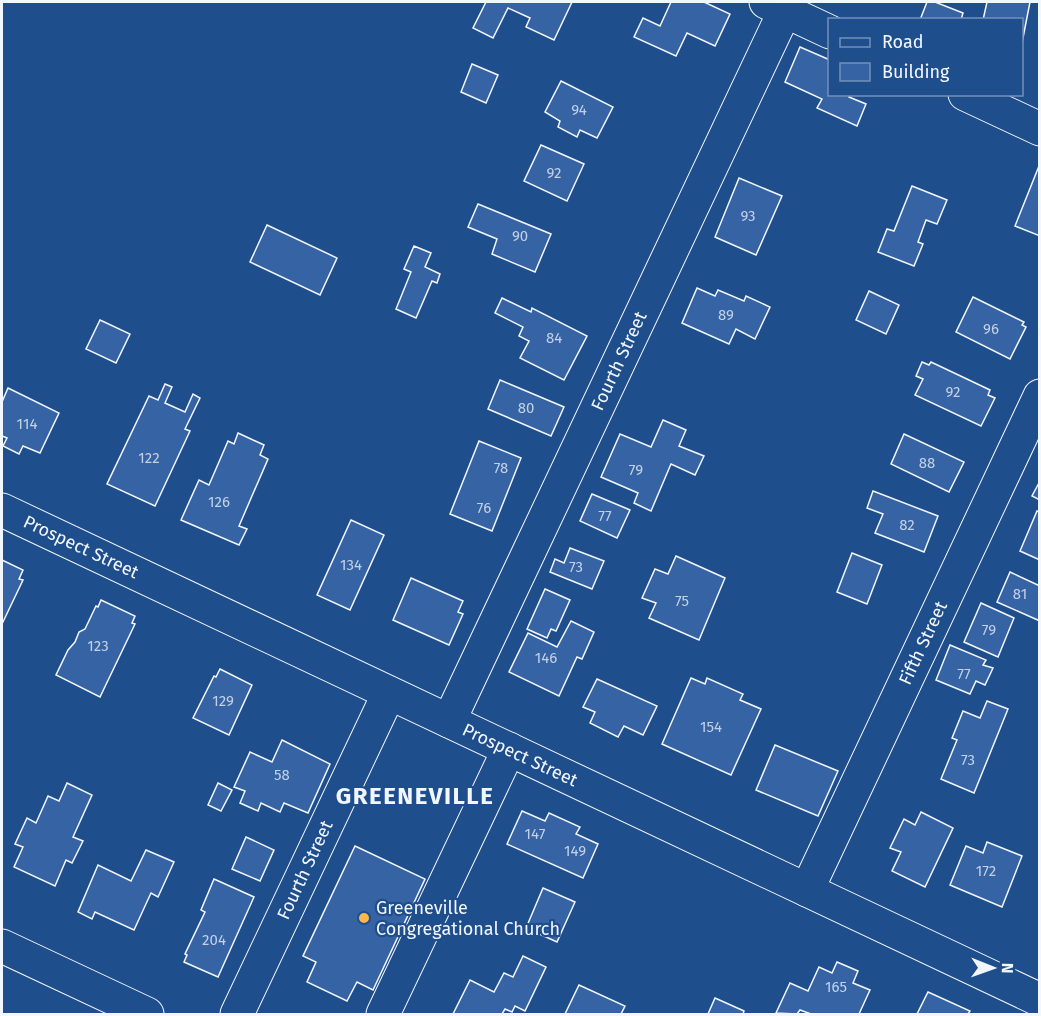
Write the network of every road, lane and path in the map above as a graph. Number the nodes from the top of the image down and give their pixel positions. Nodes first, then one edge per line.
1 (780, 5) edge
2 (828, 31) edge
3 (969, 96) edge
4 (1040, 129) edge
5 (1040, 396) edge
6 (2, 510) edge
7 (389, 693) junction
8 (449, 721) junction
9 (508, 749) junction
10 (807, 890) junction
11 (2, 946) edge
12 (1040, 1000) edge
13 (147, 1014) edge
14 (237, 1014) edge
15 (382, 1014) edge

1 - 2 street
1 - 8 street, Fourth Street
3 - 4 street
5 - 10 street, Fifth Street
6 - 7 street, Prospect Street
7 - 8 street, Prospect Street
7 - 14 street, Fourth Street
8 - 9 street, Prospect Street
9 - 10 street, Prospect Street
9 - 15 street
10 - 12 street, Prospect Street
11 - 13 street

